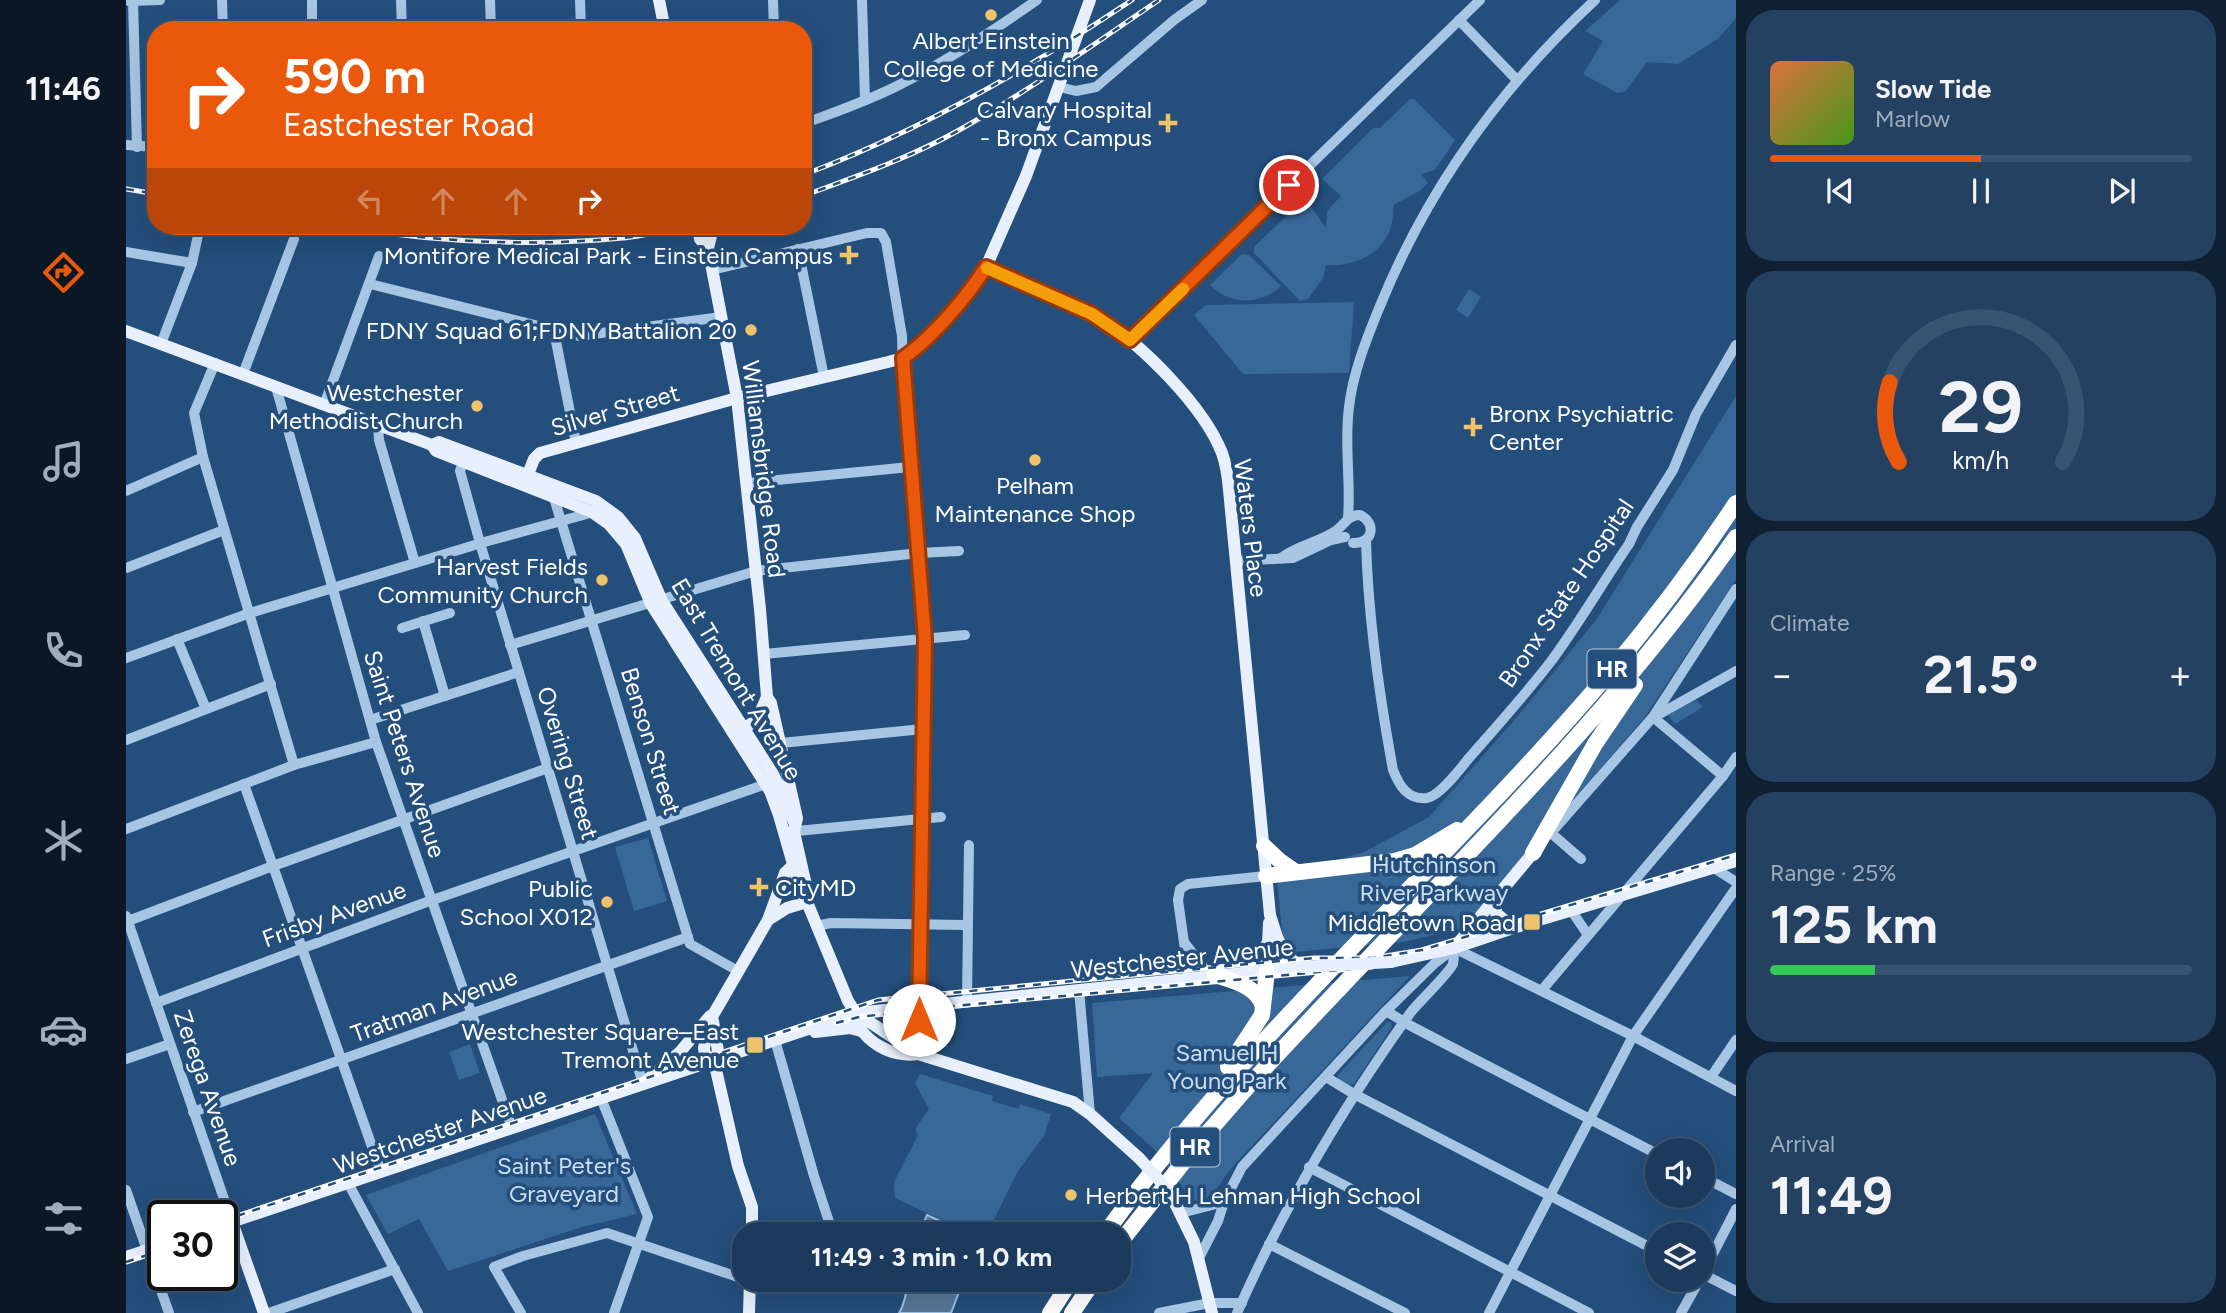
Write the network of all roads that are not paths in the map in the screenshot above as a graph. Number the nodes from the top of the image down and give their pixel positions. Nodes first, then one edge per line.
1 (133, 0) edge
2 (160, 0) edge
3 (222, 0) edge
4 (312, 0) edge
5 (401, 0) edge
6 (490, 0) edge
7 (580, 0) edge
8 (659, 0) edge
9 (773, 0) edge
10 (862, 0) edge
11 (1037, 0) edge
12 (1090, 0) edge
13 (1202, 0) edge
14 (1480, 0) edge
15 (1595, 0) edge
16 (126, 1) edge
17 (1459, 20) junction
18 (223, 21) edge
19 (312, 21) edge
20 (402, 21) edge
21 (491, 21) edge
22 (581, 21) edge
23 (663, 21) edge
24 (774, 21) edge
25 (1516, 79) junction
26 (1059, 88) junction
27 (865, 100) junction
28 (812, 121) edge
29 (131, 146) edge
30 (198, 235) edge
31 (699, 235) edge
32 (711, 235) edge
33 (294, 239) dead end
34 (708, 248) junction
35 (799, 249) junction
36 (126, 252) edge
37 (379, 256) dead end
38 (192, 263) junction
39 (986, 267) junction
40 (712, 270) junction
41 (370, 284) junction
42 (721, 317) junction
43 (126, 331) edge
44 (554, 331) junction
45 (1130, 340) junction
46 (161, 344) junction
47 (1736, 345) edge
48 (903, 358) junction
49 (215, 363) junction
50 (243, 374) junction
51 (824, 377) junction
52 (276, 387) junction
53 (737, 398) junction
54 (324, 405) junction
55 (378, 425) junction
56 (576, 443) junction
57 (203, 457) junction
58 (465, 457) junction
59 (910, 467) junction
60 (525, 481) junction
61 (747, 483) junction
62 (126, 491) edge
63 (1350, 494) junction
64 (554, 498) junction
65 (1736, 503) edge
66 (592, 513) junction
67 (1360, 515) junction
68 (618, 517) junction
69 (561, 520) junction
70 (1346, 521) junction
71 (225, 530) junction
72 (1736, 537) edge
73 (1349, 540) junction
74 (1366, 541) junction
75 (480, 543) junction
76 (959, 551) dead end
77 (919, 553) junction
78 (1281, 558) junction
79 (1365, 558) junction
80 (1236, 561) junction
81 (415, 563) junction
82 (126, 568) edge
83 (756, 571) junction
84 (332, 588) junction
85 (1699, 588) junction
86 (1736, 589) edge
87 (656, 603) junction
88 (250, 613) junction
89 (450, 613) dead end
90 (423, 621) junction
91 (593, 621) junction
92 (402, 628) dead end
93 (965, 635) dead end
94 (177, 639) junction
95 (925, 639) junction
96 (510, 645) junction
97 (764, 654) junction
98 (126, 658) edge
99 (1736, 671) edge
100 (519, 672) junction
101 (271, 684) junction
102 (445, 696) junction
103 (766, 697) junction
104 (206, 709) junction
105 (1653, 717) junction
106 (370, 720) junction
107 (923, 729) junction
108 (739, 732) junction
109 (126, 740) edge
110 (376, 742) junction
111 (781, 743) junction
112 (1736, 757) edge
113 (294, 765) junction
114 (548, 768) junction
115 (1723, 776) junction
116 (766, 784) junction
117 (244, 785) junction
118 (941, 817) dead end
119 (403, 819) junction
120 (922, 819) junction
121 (654, 822) junction
122 (1472, 823) junction
123 (126, 829) edge
124 (791, 829) junction
125 (1551, 833) junction
126 (968, 845) dead end
127 (1264, 846) junction
128 (573, 851) junction
129 (1533, 853) junction
130 (1581, 859) dead end
131 (1736, 861) edge
132 (797, 862) junction
133 (273, 866) junction
134 (1714, 868) junction
135 (1296, 872) junction
136 (1266, 876) junction
137 (1736, 882) edge
138 (1736, 888) edge
139 (1621, 895) junction
140 (1496, 898) junction
141 (432, 900) junction
142 (807, 902) junction
143 (1571, 910) junction
144 (127, 918) edge
145 (768, 920) junction
146 (919, 924) junction
147 (966, 925) junction
148 (816, 926) junction
149 (1519, 926) junction
150 (1588, 935) junction
151 (688, 937) junction
152 (1182, 939) junction
153 (1272, 940) junction
154 (302, 947) junction
155 (1454, 952) junction
156 (1420, 957) junction
157 (607, 966) junction
158 (1302, 967) junction
159 (738, 971) junction
160 (1270, 971) junction
161 (1244, 973) junction
162 (1212, 976) junction
163 (1421, 977) junction
164 (1189, 978) junction
165 (1079, 990) junction
166 (1542, 990) junction
167 (967, 1001) junction
168 (156, 1003) junction
169 (940, 1004) junction
170 (919, 1006) junction
171 (1263, 1006) junction
172 (1386, 1011) junction
173 (856, 1013) junction
174 (472, 1014) junction
175 (713, 1014) junction
176 (1404, 1022) junction
177 (861, 1031) junction
178 (790, 1035) junction
179 (1633, 1036) junction
180 (775, 1040) junction
181 (1736, 1040) edge
182 (170, 1044) junction
183 (716, 1044) junction
184 (738, 1052) junction
185 (918, 1054) junction
186 (126, 1059) edge
187 (342, 1060) junction
188 (714, 1060) junction
189 (1326, 1077) junction
190 (1710, 1077) junction
191 (643, 1084) junction
192 (1736, 1091) edge
193 (1354, 1094) junction
194 (601, 1098) junction
195 (194, 1112) junction
196 (1090, 1114) junction
197 (1197, 1116) junction
198 (1589, 1119) junction
199 (512, 1128) junction
200 (1645, 1148) edge
201 (1309, 1167) junction
202 (381, 1172) junction
203 (348, 1183) junction
204 (1715, 1183) edge
205 (126, 1190) edge
206 (1736, 1194) edge
207 (1549, 1195) junction
208 (220, 1200) edge
209 (1224, 1202) junction
210 (1178, 1208) junction
211 (1736, 1209) edge
212 (238, 1219) edge
213 (752, 1222) edge
214 (829, 1222) edge
215 (1114, 1222) edge
216 (1131, 1229) edge
217 (638, 1243) junction
218 (1269, 1244) junction
219 (1645, 1245) edge
220 (238, 1248) edge
221 (147, 1250) joint
222 (1715, 1250) edge
223 (126, 1258) edge
224 (1199, 1258) junction
225 (395, 1269) junction
226 (1511, 1272) junction
227 (732, 1274) edge
228 (1715, 1280) edge
229 (161, 1291) edge
230 (1736, 1291) edge
231 (748, 1292) edge
232 (1064, 1292) edge
233 (1086, 1292) edge
234 (1693, 1292) edge
235 (1211, 1308) edge
236 (1240, 1308) edge
237 (169, 1313) edge
238 (267, 1313) edge
239 (418, 1313) edge
240 (521, 1313) edge
241 (614, 1313) edge
242 (749, 1313) edge
243 (1050, 1313) edge
244 (1072, 1313) edge
245 (1159, 1313) edge
246 (1405, 1313) edge
247 (1489, 1313) edge
248 (1589, 1313) edge
249 (1681, 1313) edge

1 - 2 street
1 - 16 street
1 - 29 street
3 - 18 street
4 - 19 street
5 - 20 street
6 - 21 street
7 - 22 street
8 - 23 main road
9 - 24 street
10 - 27 street
11 - 27 street
12 - 26 main road
13 - 26 street
14 - 17 street
15 - 25 street
17 - 25 street
17 - 45 street
25 - 63 street
26 - 39 main road
27 - 28 street
30 - 38 street
31 - 34 main road, Williamsbridge Road
32 - 34 main road, Williamsbridge Road
33 - 50 street
34 - 40 main road, Williamsbridge Road
35 - 40 street
35 - 48 street
35 - 51 street
36 - 38 street
37 - 41 street
38 - 46 street
39 - 45 main road, Waters Place
39 - 48 main road
40 - 42 main road, Williamsbridge Road
41 - 44 street
41 - 54 street
42 - 44 street
42 - 53 main road, Williamsbridge Road
43 - 46 main road, East Tremont Avenue
44 - 56 street
45 - 80 main road, Waters Place
46 - 49 main road, East Tremont Avenue
47 - 79 street, Bronx State Hospital
48 - 51 main road, Silver Street
48 - 59 street
49 - 50 main road, East Tremont Avenue
49 - 57 street
50 - 52 main road, East Tremont Avenue
51 - 53 main road, Silver Street
52 - 54 main road, East Tremont Avenue
52 - 84 street, Saint Peters Avenue
53 - 56 main road, Silver Street
53 - 61 main road, Williamsbridge Road
54 - 55 main road, East Tremont Avenue
55 - 58 main road, East Tremont Avenue
55 - 81 street
56 - 60 main road, Silver Street
57 - 62 street
57 - 71 street
58 - 60 main road, East Tremont Avenue
58 - 75 street, Overing Street
59 - 61 street
59 - 77 street
60 - 64 main road, East Tremont Avenue
60 - 68 main road, East Tremont Avenue
61 - 83 main road, Williamsbridge Road
63 - 67 street
63 - 70 street
64 - 66 main road, East Tremont Avenue
64 - 69 street, Benson Street
65 - 122 highway, HR
66 - 68 street
66 - 69 street
66 - 87 main road, East Tremont Avenue
67 - 70 street
67 - 74 street
68 - 87 main road, East Tremont Avenue
69 - 75 street
69 - 91 street, Benson Street
70 - 73 street
70 - 78 street
71 - 82 street
71 - 88 street
72 - 85 highway, HR
73 - 74 street
73 - 78 street
73 - 79 street
74 - 79 street, Bronx State Hospital
75 - 81 street
75 - 96 street, Overing Street
76 - 77 street
77 - 83 street
77 - 95 street
78 - 80 street
80 - 127 main road, Waters Place
81 - 84 street
83 - 87 street
83 - 97 main road, Williamsbridge Road
84 - 88 street
84 - 106 street, Saint Peters Avenue
85 - 129 highway
85 - 216 highway, HR
86 - 105 street
87 - 91 street
87 - 108 main road, East Tremont Avenue
88 - 94 street
88 - 101 street
89 - 90 street
90 - 92 street
90 - 102 street
91 - 96 street
91 - 121 street, Benson Street
93 - 95 street
94 - 98 street
94 - 104 street
95 - 97 street
95 - 107 street
96 - 100 street, Overing Street
97 - 103 main road, Williamsbridge Road
99 - 105 street
100 - 102 street
100 - 114 street, Overing Street
101 - 104 street
101 - 113 street
102 - 106 street
103 - 108 main road
103 - 111 main road, Williamsbridge Road
104 - 109 street
105 - 115 street
105 - 125 street
106 - 110 street, Saint Peters Avenue
107 - 111 street
107 - 120 street
108 - 116 main road, East Tremont Avenue
108 - 124 main road, East Tremont Avenue
110 - 113 street
110 - 119 street, Saint Peters Avenue
111 - 124 main road, Williamsbridge Road
112 - 115 street
113 - 117 street
114 - 119 street
114 - 128 street, Overing Street
115 - 139 street
116 - 121 street, Frisby Avenue
116 - 124 main road, East Tremont Avenue
117 - 123 street
117 - 133 street
118 - 120 street
119 - 133 street
119 - 141 street, Saint Peters Avenue
120 - 124 street
120 - 146 street
121 - 128 street, Frisby Avenue
121 - 151 street, Benson Street
122 - 135 highway
122 - 197 highway, HR
124 - 132 main road, East Tremont Avenue
125 - 129 street
125 - 130 street
126 - 147 street
127 - 135 highway
127 - 136 main road, Waters Place
128 - 141 street, Frisby Avenue
128 - 157 street, Overing Street
129 - 140 main road
131 - 134 main road, Westchester Avenue
132 - 142 main road, East Tremont Avenue
132 - 145 main road
133 - 144 street
133 - 154 street
134 - 137 street
134 - 139 main road, Westchester Avenue
135 - 136 highway
136 - 152 street
136 - 153 main road, Waters Place
138 - 179 street
139 - 143 main road, Westchester Avenue
139 - 150 street
140 - 149 main road
140 - 155 main road
141 - 154 street, Frisby Avenue
141 - 174 street, Saint Peters Avenue
142 - 145 main road
142 - 148 main road, East Tremont Avenue
143 - 149 main road, Westchester Avenue
143 - 150 street
144 - 168 street, Zerega Avenue
145 - 159 main road
146 - 147 street
146 - 148 street
146 - 170 street
147 - 167 street
148 - 173 main road, East Tremont Avenue
149 - 155 main road, Westchester Avenue
150 - 166 street
151 - 157 street, Tratman Avenue
151 - 159 street
152 - 162 street
152 - 164 street
153 - 158 main road
153 - 160 main road, Waters Place
153 - 161 main road
154 - 168 street, Frisby Avenue
154 - 187 street
155 - 156 main road, Westchester Avenue
155 - 163 street
155 - 166 street
155 - 176 street
156 - 158 main road, Westchester Avenue, bridge
156 - 163 street
157 - 174 street, Tratman Avenue
157 - 191 street, Overing Street
158 - 160 main road, Westchester Avenue
159 - 175 main road
160 - 161 main road, Westchester Avenue
160 - 171 highway
161 - 162 main road, Westchester Avenue
162 - 164 main road, Westchester Avenue
162 - 171 highway
163 - 172 street
164 - 165 main road, Westchester Avenue
165 - 167 main road, Westchester Avenue
165 - 196 street
166 - 179 street
167 - 169 main road, Westchester Avenue
168 - 182 street, Zerega Avenue
169 - 170 main road, Westchester Avenue
169 - 185 street
170 - 173 main road, Westchester Avenue
170 - 185 street
171 - 197 highway
172 - 176 street
172 - 189 street
173 - 177 main road
173 - 178 main road, Westchester Avenue
173 - 185 main road
174 - 187 street, Tratman Avenue
174 - 199 street, Saint Peters Avenue
175 - 183 main road
175 - 188 main road
175 - 191 main road
176 - 193 street
176 - 198 street
177 - 178 main road, Westchester Avenue
177 - 185 main road
178 - 180 main road, Westchester Avenue
179 - 190 street
179 - 198 street
180 - 184 main road, Westchester Avenue
180 - 214 street
181 - 190 street
182 - 186 street
182 - 195 street, Zerega Avenue
183 - 184 main road
183 - 188 main road
184 - 188 main road, Westchester Avenue
185 - 196 main road
187 - 195 street, Tratman Avenue
187 - 202 street
188 - 191 main road, Westchester Avenue
188 - 213 main road
189 - 193 street
189 - 209 street
190 - 192 street
191 - 194 main road, Westchester Avenue
193 - 201 street
193 - 207 street
194 - 199 main road, Westchester Avenue
194 - 217 street
195 - 208 street, Zerega Avenue
196 - 210 main road, bridge
197 - 215 highway, HR
198 - 200 street
198 - 207 street
199 - 202 main road, Westchester Avenue
201 - 218 street
201 - 226 street
202 - 203 main road, Westchester Avenue
203 - 212 main road, Westchester Avenue
203 - 225 street
204 - 206 street
205 - 221 street
207 - 219 street
207 - 226 street
209 - 210 street
209 - 224 street
210 - 224 main road
211 - 222 street
217 - 227 street
217 - 240 street
217 - 241 street
218 - 236 street
218 - 246 street
220 - 238 main road, Zerega Avenue
221 - 223 main road
224 - 235 main road
225 - 238 street
225 - 239 street
226 - 247 street
226 - 248 street
228 - 230 street
229 - 237 street
231 - 242 main road
232 - 243 highway
233 - 244 highway
234 - 249 street
235 - 236 street
235 - 245 street

